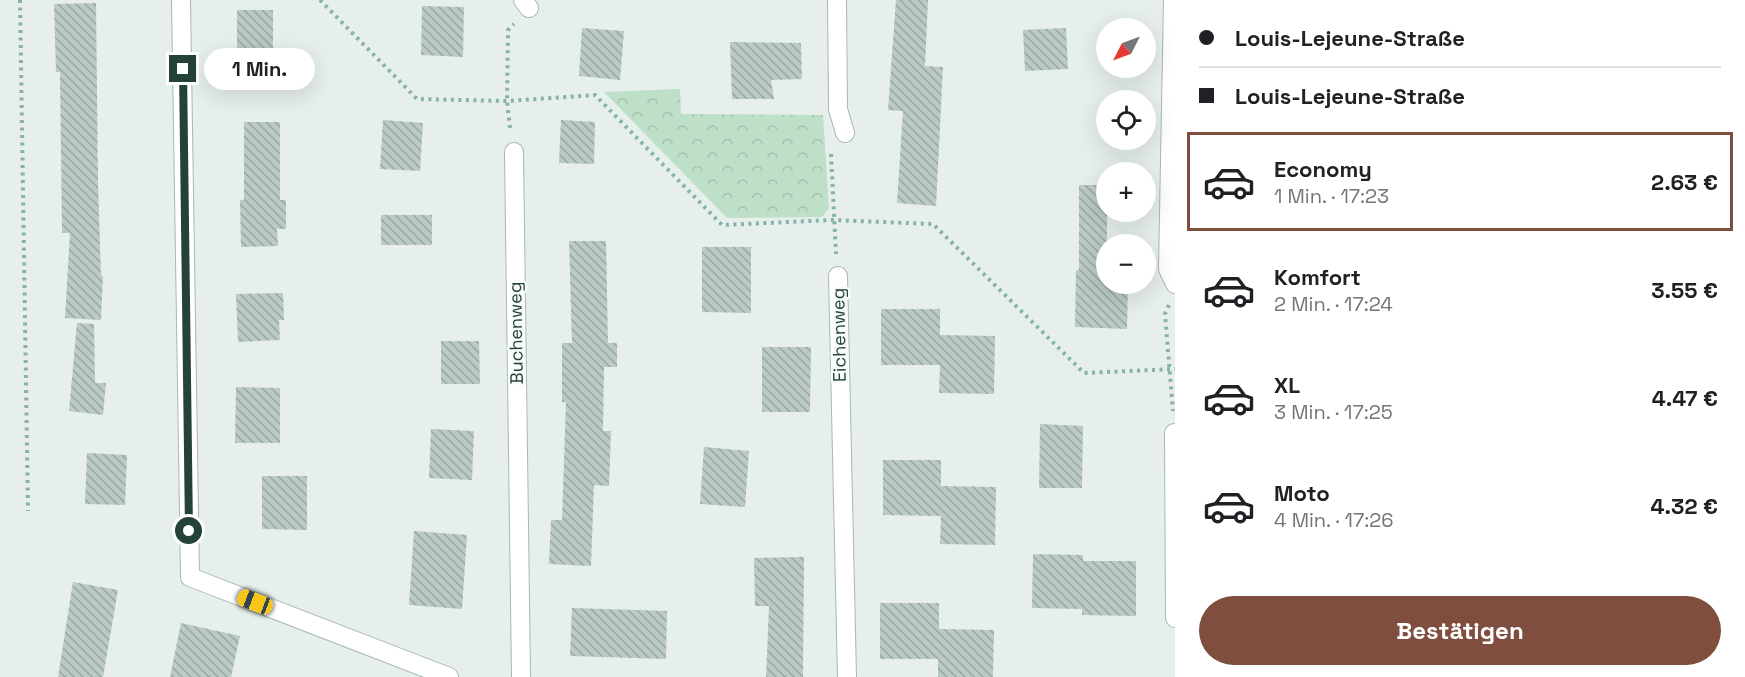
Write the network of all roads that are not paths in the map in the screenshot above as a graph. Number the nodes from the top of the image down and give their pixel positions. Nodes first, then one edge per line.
1 (182, 0) edge
2 (837, 0) edge
3 (1173, 0) edge
4 (845, 133) road end
5 (513, 152) road end
6 (838, 276) road end
7 (1174, 291) edge
8 (1174, 433) edge
9 (1175, 618) edge
10 (449, 677) edge
11 (521, 677) edge
12 (847, 677) edge

1 - 10 street
2 - 4 street
3 - 7 street
5 - 11 street, Buchenweg
6 - 12 street, Eichenweg
8 - 9 street

